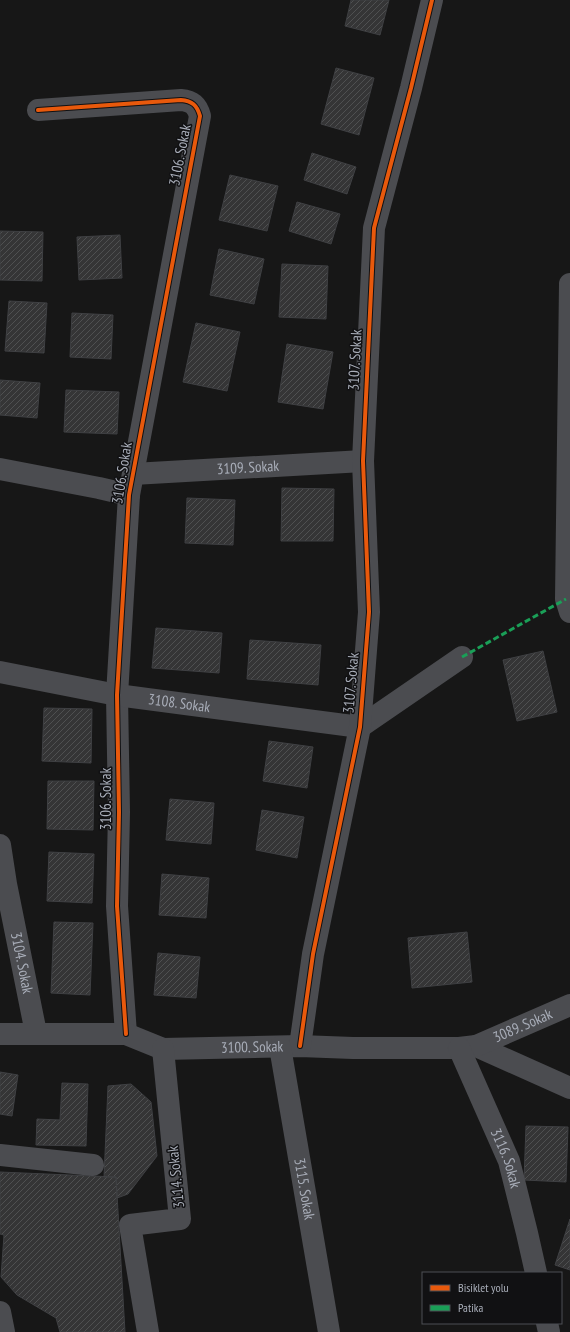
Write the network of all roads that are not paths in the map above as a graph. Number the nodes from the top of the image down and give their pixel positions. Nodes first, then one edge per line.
1 (432, 0) edge
2 (38, 110) dead end
3 (570, 284) edge
4 (569, 453) edge
5 (363, 461) junction
6 (0, 469) edge
7 (131, 485) junction
8 (570, 612) edge
9 (462, 657) dead end
10 (0, 672) edge
11 (117, 695) junction
12 (360, 727) junction
13 (0, 845) edge
14 (570, 1005) edge
15 (36, 1033) junction
16 (0, 1034) edge
17 (126, 1034) junction
18 (290, 1046) junction
19 (468, 1047) junction
20 (163, 1049) junction
21 (570, 1088) edge
22 (0, 1155) edge
23 (93, 1165) dead end
24 (536, 1272) edge
25 (0, 1312) edge
26 (4, 1332) edge
27 (148, 1332) edge
28 (329, 1332) edge

1 - 5 street, 3107. Sokak
2 - 7 street, 3106. Sokak
3 - 4 street
4 - 8 street
5 - 7 street, 3109. Sokak
5 - 12 street, 3107. Sokak
6 - 7 street, 3109. Sokak
7 - 11 street, 3106. Sokak
9 - 12 street
10 - 11 street, 3108. Sokak
11 - 12 street, 3108. Sokak
11 - 17 street, 3106. Sokak
12 - 18 street, 3107. Sokak
13 - 15 street, 3104. Sokak
14 - 19 street, 3089. Sokak
15 - 16 street, 3100. Sokak
15 - 17 street, 3100. Sokak
17 - 20 street, 3100. Sokak
18 - 19 street, 3100. Sokak
18 - 20 street, 3100. Sokak
18 - 28 street, 3115. Sokak
19 - 21 street, 3100. Sokak
19 - 24 street, 3116. Sokak
20 - 27 street, 3114. Sokak
22 - 23 street
25 - 26 street

